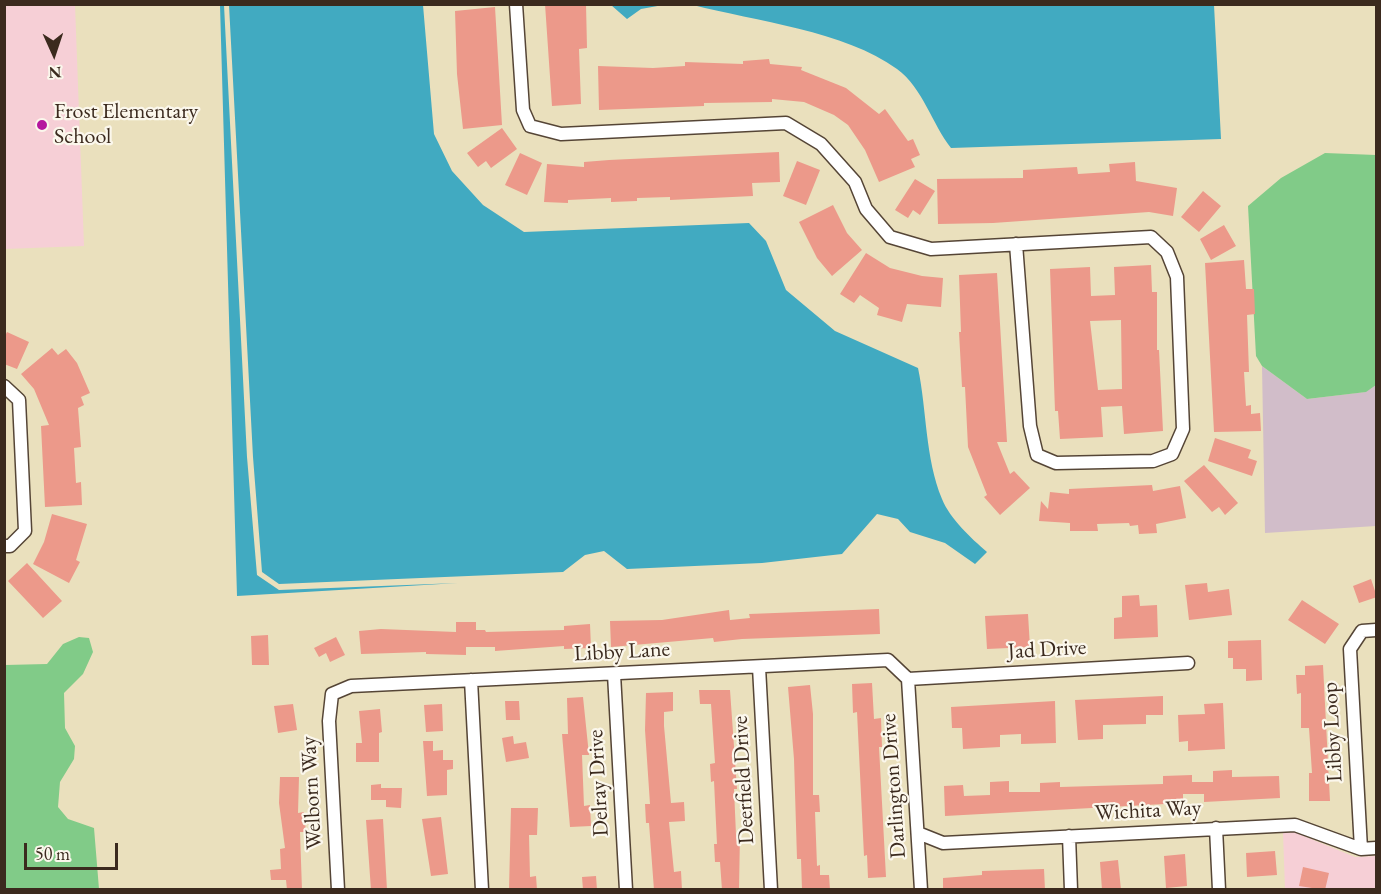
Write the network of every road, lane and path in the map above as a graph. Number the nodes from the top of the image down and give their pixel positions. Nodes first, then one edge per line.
1 (516, 4) edge
2 (1016, 244) junction
3 (4, 386) edge
4 (4, 546) edge
5 (1377, 630) edge
6 (1188, 663) dead end
7 (759, 667) junction
8 (614, 674) junction
9 (908, 679) junction
10 (471, 680) junction
11 (333, 694) joint
12 (1216, 828) junction
13 (918, 834) junction
14 (1068, 836) junction
15 (1377, 848) edge
16 (1361, 849) junction
17 (338, 890) edge
18 (482, 890) edge
19 (626, 890) edge
20 (771, 890) edge
21 (921, 890) edge
22 (1071, 890) edge
23 (1219, 890) edge

1 - 2 street
2 - 2 street
3 - 4 street
5 - 16 street, Libby Loop
6 - 9 street, Jad Drive
7 - 8 street, Libby Lane
7 - 9 street, Libby Lane
7 - 20 street, Deerfield Drive
8 - 10 street, Libby Lane
8 - 19 street, Delray Drive
9 - 13 street, Darlington Drive
10 - 11 street, Libby Lane
10 - 18 street
11 - 17 street, Welborn Way
12 - 14 street, Wichita Way
12 - 16 street, Wichita Way
12 - 23 street
13 - 14 street, Wichita Way
13 - 21 street, Darlington Drive
14 - 22 street
15 - 16 street, Wichita Way

